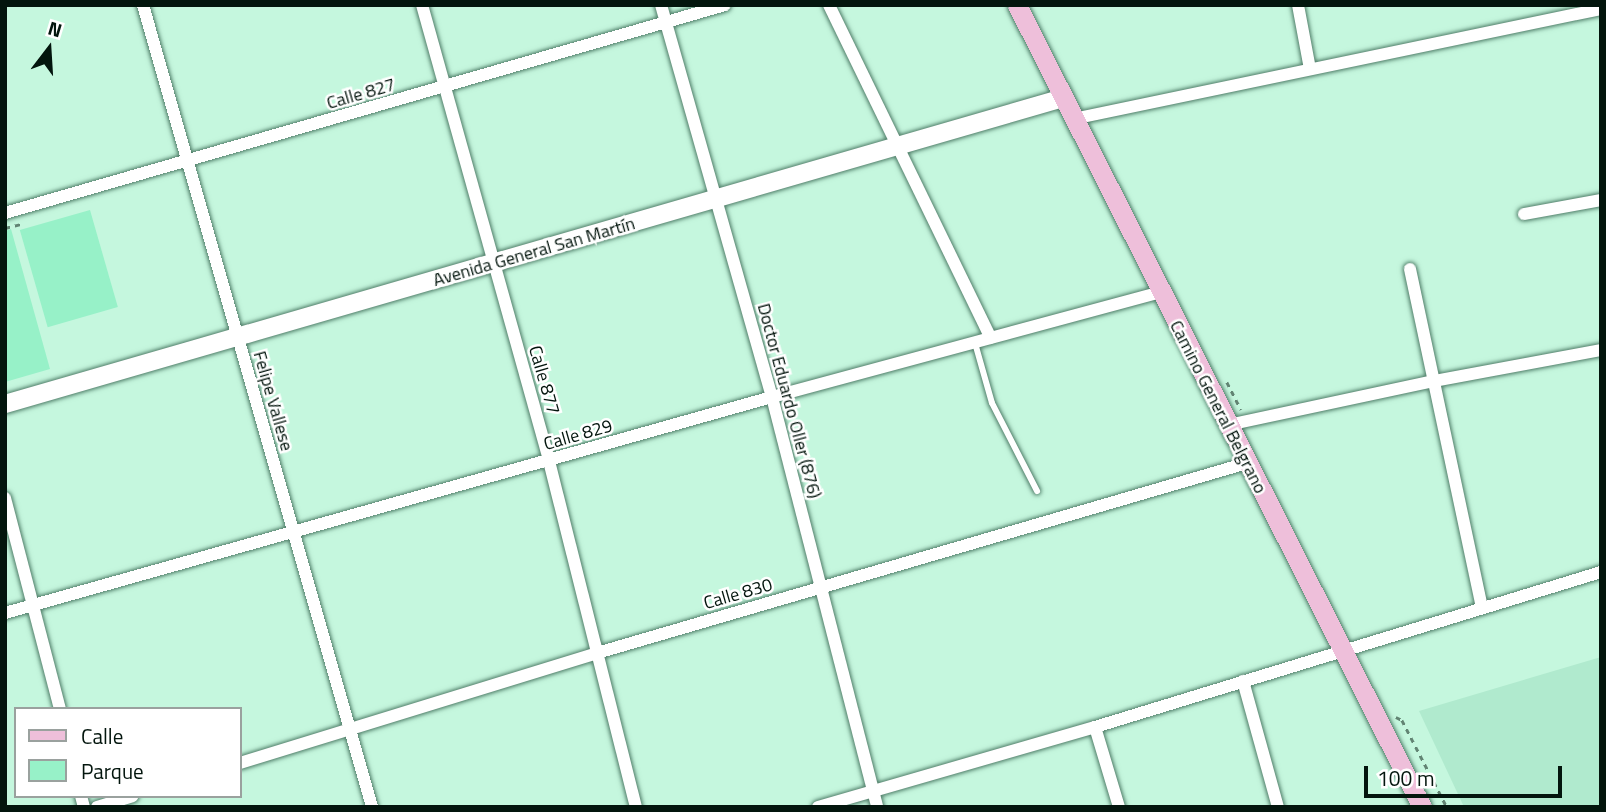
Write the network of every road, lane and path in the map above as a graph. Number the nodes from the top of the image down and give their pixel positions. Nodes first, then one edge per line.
1 (143, 5) edge
2 (422, 5) edge
3 (661, 5) edge
4 (725, 5) edge
5 (829, 5) edge
6 (1017, 5) edge
7 (1298, 5) edge
8 (1601, 9) edge
9 (665, 21) junction
10 (1310, 69) junction
11 (445, 88) junction
12 (1063, 98) junction
13 (1073, 119) junction
14 (899, 146) junction
15 (187, 161) junction
16 (715, 200) junction
17 (1601, 200) edge
18 (5, 213) edge
19 (1524, 214) dead end
20 (21, 224) dead end
21 (5, 228) edge
22 (492, 264) junction
23 (1410, 269) dead end
24 (1160, 292) junction
25 (236, 338) junction
26 (991, 338) junction
27 (975, 342) junction
28 (1601, 350) edge
29 (1434, 381) junction
30 (772, 397) junction
31 (5, 404) edge
32 (1228, 425) junction
33 (550, 461) junction
34 (1247, 463) junction
35 (1037, 491) dead end
36 (5, 498) edge
37 (293, 533) junction
38 (1601, 572) edge
39 (820, 588) junction
40 (34, 605) junction
41 (1482, 607) junction
42 (5, 613) edge
43 (1342, 651) junction
44 (597, 653) junction
45 (1243, 681) junction
46 (60, 707) edge
47 (1095, 727) junction
48 (350, 729) junction
49 (242, 762) edge
50 (872, 790) junction
51 (126, 798) edge
52 (97, 807) edge
53 (372, 807) edge
54 (636, 807) edge
55 (818, 807) edge
56 (877, 807) edge
57 (1119, 807) edge
58 (1278, 807) edge
59 (1422, 807) edge

1 - 15 street, Felipe Vallese
2 - 11 street, Calle 877
3 - 9 street, Doctor Eduardo Oller (876)
4 - 9 street, Calle 827
5 - 14 street
6 - 12 main road, Camino General Belgrano
7 - 10 street
8 - 10 street
9 - 11 street, Calle 827
9 - 16 street, Doctor Eduardo Oller (876)
10 - 13 street
11 - 15 street, Calle 827
11 - 22 street, Calle 877
12 - 13 main road, Camino General Belgrano
12 - 14 main road, Avenida General San Martín
13 - 24 main road, Camino General Belgrano
14 - 16 main road, Avenida General San Martín
14 - 26 street
15 - 18 street, Calle 827
15 - 25 street, Felipe Vallese
16 - 22 main road, Avenida General San Martín
16 - 30 street, Doctor Eduardo Oller (876)
17 - 19 street
20 - 21 path
22 - 25 main road, Avenida General San Martín
22 - 33 street, Calle 877
23 - 29 street
24 - 26 street, Calle 829
24 - 32 main road, Camino General Belgrano
25 - 31 main road, Avenida General San Martín
25 - 37 street, Felipe Vallese
26 - 27 street, Calle 829
27 - 30 street, Calle 829
27 - 35 lane
28 - 29 street
29 - 32 street
29 - 41 street
30 - 33 street, Calle 829
30 - 39 street, Doctor Eduardo Oller (876)
32 - 34 main road, Camino General Belgrano
33 - 37 street, Calle 829
33 - 44 street, Calle 877
34 - 39 street, Calle 830
34 - 43 main road, Camino General Belgrano
36 - 40 street
37 - 40 street, Calle 829
37 - 48 street, Felipe Vallese
38 - 41 street
39 - 44 street, Calle 830
39 - 50 street, Doctor Eduardo Oller (876)
40 - 42 street, Calle 829
40 - 46 street
41 - 43 street
43 - 45 street
43 - 59 main road, Camino General Belgrano
44 - 48 street, Calle 830
44 - 54 street, Calle 877
45 - 47 street
45 - 58 street
47 - 50 street
47 - 57 street
48 - 49 street, Calle 830
48 - 53 street, Felipe Vallese
50 - 55 street
50 - 56 street, Doctor Eduardo Oller (876)
51 - 52 street

